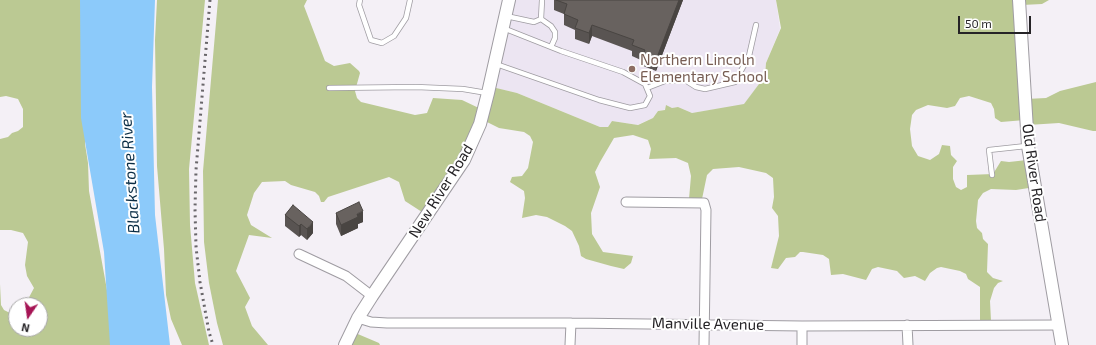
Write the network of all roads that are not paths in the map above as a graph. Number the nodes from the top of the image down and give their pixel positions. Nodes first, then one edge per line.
1 (360, 0) edge
2 (410, 0) edge
3 (509, 0) edge
4 (542, 0) edge
5 (1019, 0) edge
6 (541, 19) junction
7 (504, 22) junction
8 (756, 25) dead end
9 (551, 47) junction
10 (495, 64) junction
11 (329, 88) dead end
12 (647, 88) junction
13 (488, 93) junction
14 (1028, 146) junction
15 (992, 175) dead end
16 (626, 202) dead end
17 (299, 254) dead end
18 (372, 296) junction
19 (358, 318) junction
20 (570, 323) junction
21 (704, 324) junction
22 (907, 325) junction
23 (1059, 325) junction
24 (802, 326) junction
25 (345, 345) edge
26 (570, 345) edge
27 (704, 345) edge
28 (802, 345) edge
29 (908, 345) edge
30 (1062, 345) edge

1 - 2 lane
3 - 7 street, New River Road
4 - 6 lane
5 - 14 street, Old River Road
6 - 7 lane
6 - 9 lane
7 - 9 lane
7 - 10 street, New River Road
8 - 12 lane
9 - 12 lane
10 - 12 lane
10 - 13 street, New River Road
11 - 13 lane
13 - 18 street, New River Road
14 - 15 lane
14 - 23 street, Old River Road
16 - 21 street
17 - 18 street
18 - 19 street, New River Road
19 - 20 street, Manville Avenue
19 - 25 street, New River Road
20 - 21 street, Manville Avenue
20 - 26 street
21 - 24 street, Manville Avenue
21 - 27 street
22 - 23 street, Manville Avenue
22 - 24 street, Manville Avenue
22 - 29 street
23 - 30 street, Old River Road
24 - 28 street

